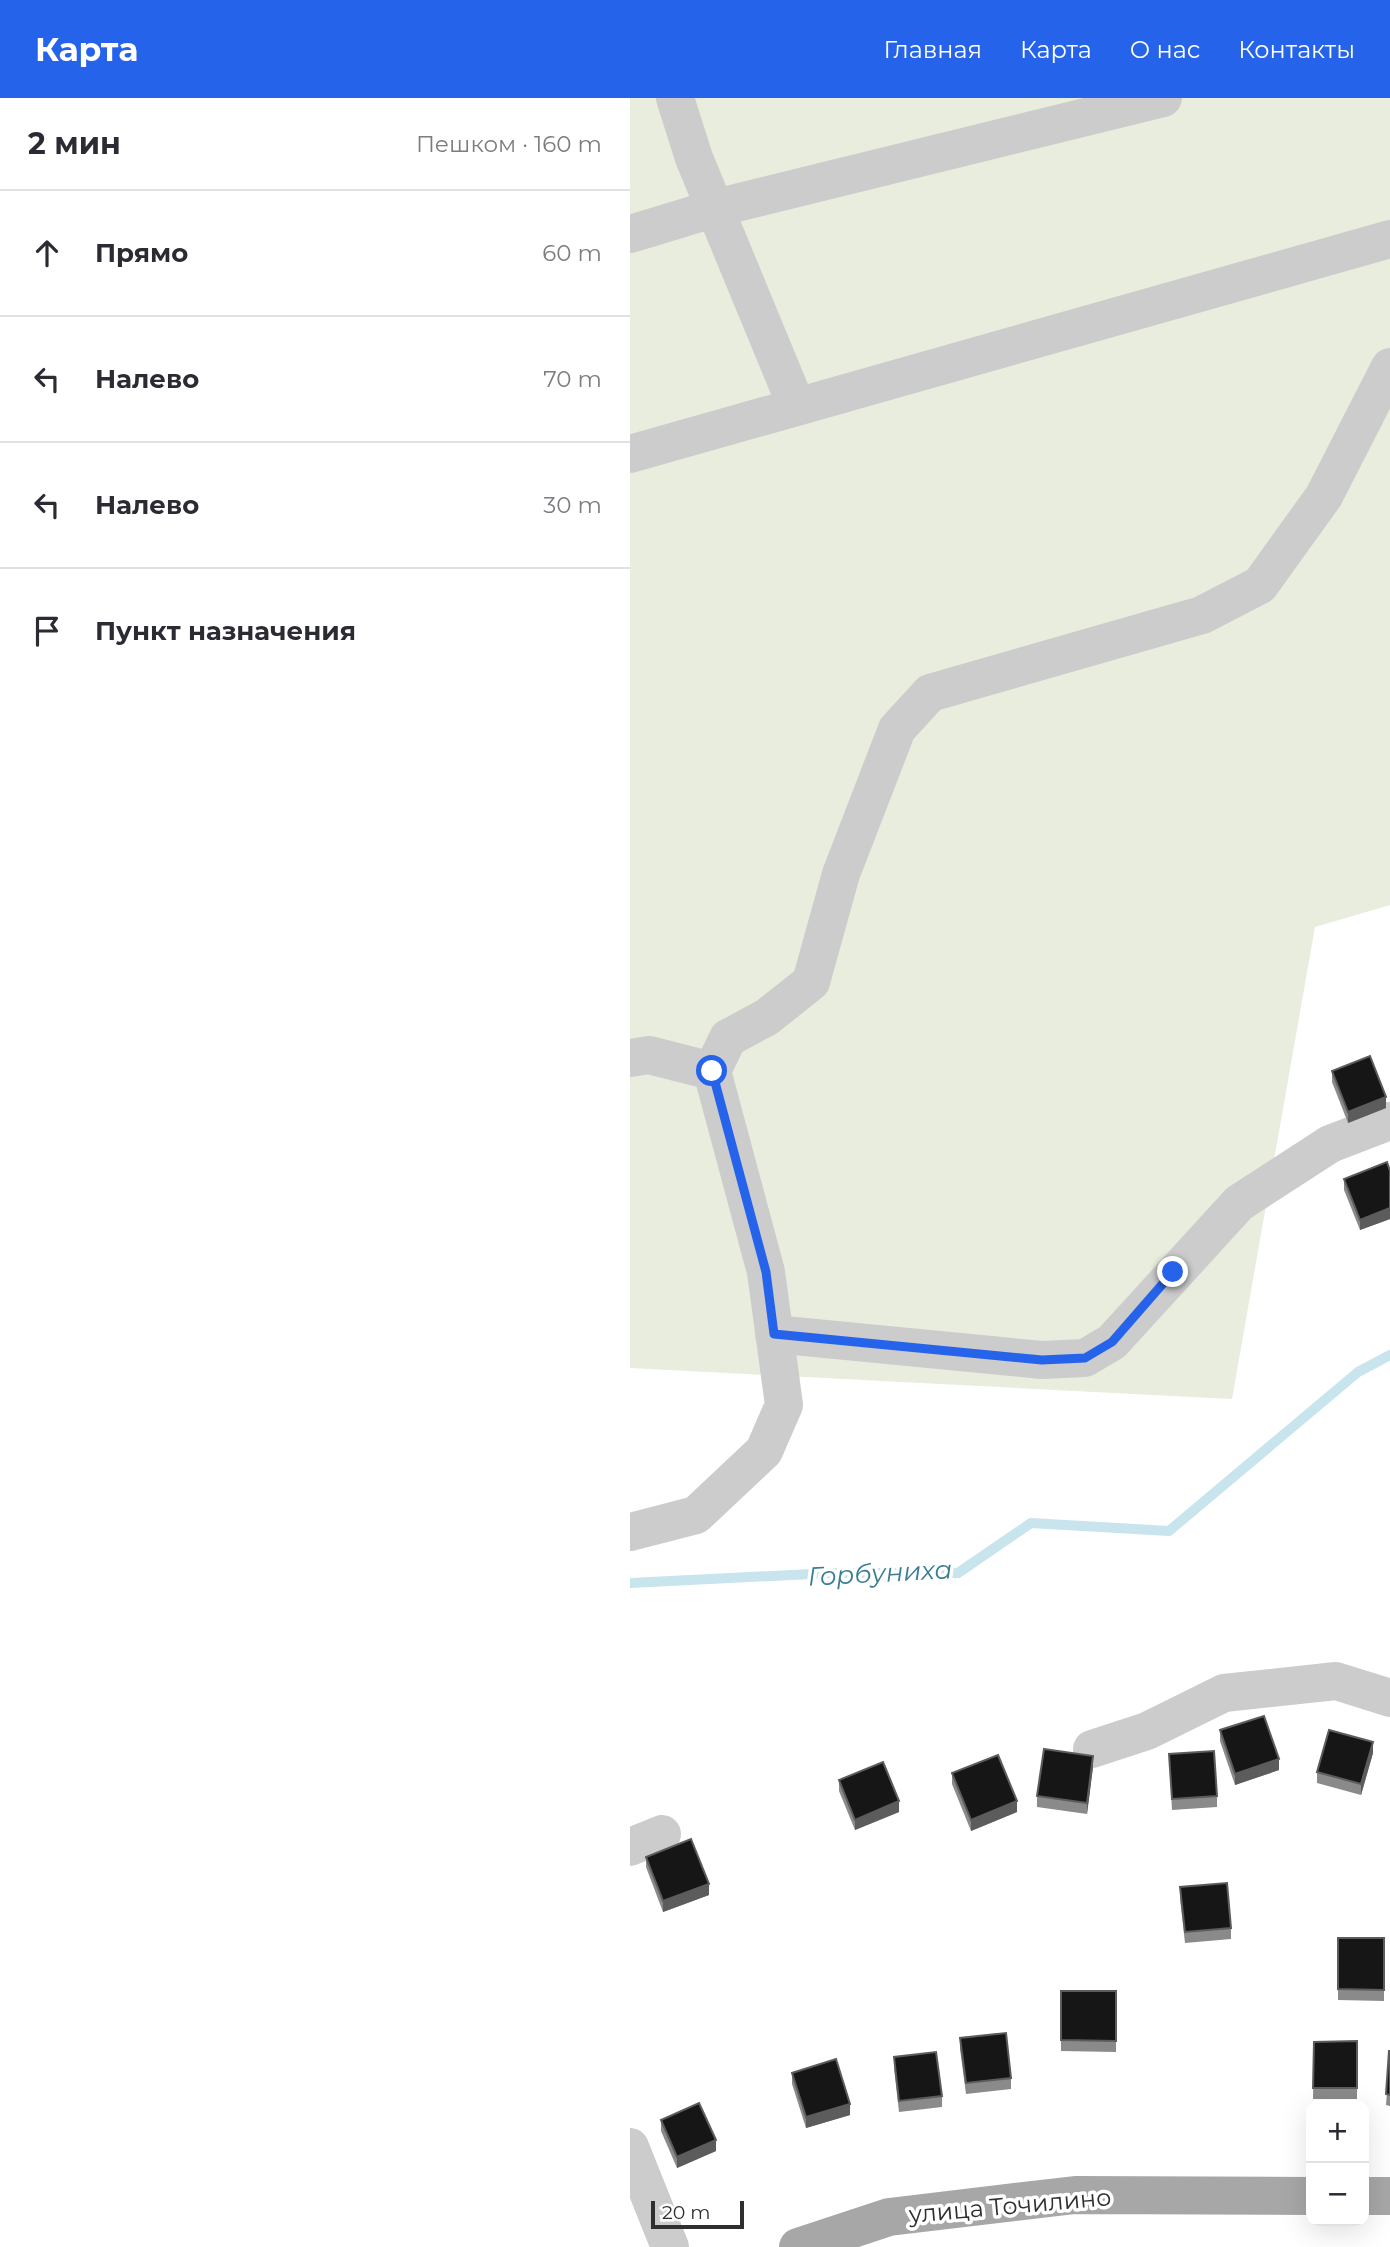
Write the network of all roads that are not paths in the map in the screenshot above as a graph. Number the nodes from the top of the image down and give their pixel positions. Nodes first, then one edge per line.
1 (675, 98) edge
2 (1163, 98) edge
3 (716, 208) junction
4 (630, 234) edge
5 (1390, 239) edge
6 (1390, 367) edge
7 (796, 405) junction
8 (630, 454) edge
9 (630, 1058) edge
10 (712, 1071) junction
11 (1390, 1121) edge
12 (774, 1334) junction
13 (630, 1532) edge
14 (1390, 1698) edge
15 (1092, 1749) dead end
16 (630, 2147) edge
17 (1306, 2196) edge
18 (1369, 2196) edge
19 (1390, 2196) edge
20 (670, 2247) edge
21 (798, 2247) edge

1 - 3 street
2 - 3 street
3 - 4 street
3 - 7 street
5 - 7 street
6 - 10 street
7 - 8 street
9 - 10 street
10 - 12 street
11 - 12 street
12 - 13 street
14 - 15 street
16 - 20 street
17 - 21 main road, улица Точилино
18 - 19 main road

